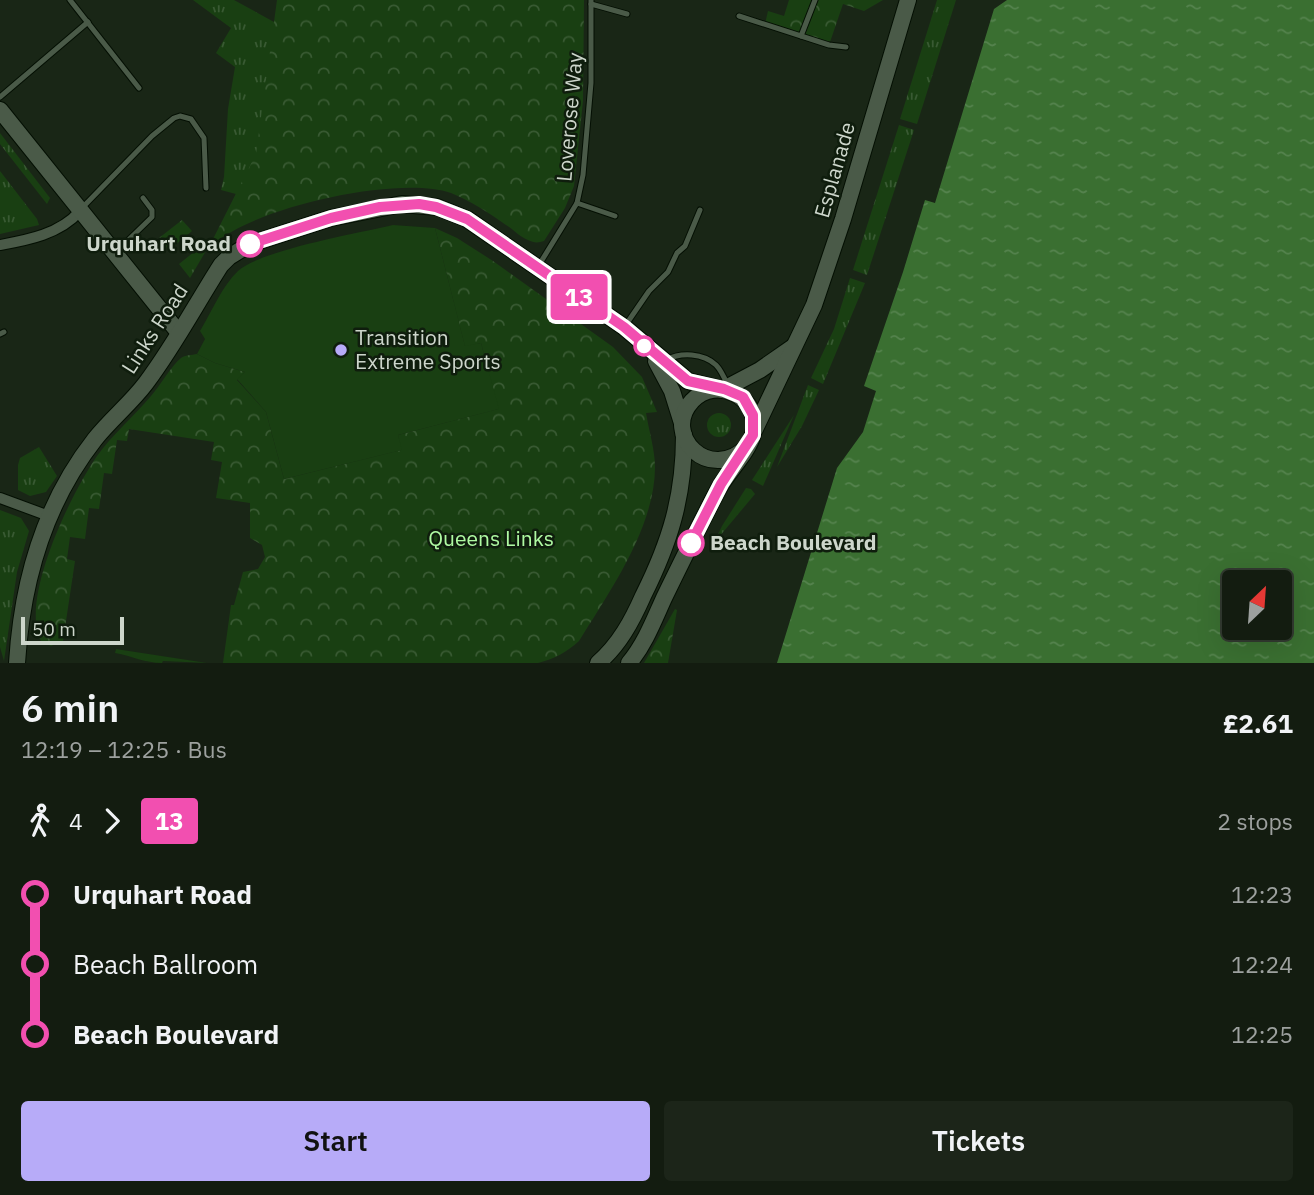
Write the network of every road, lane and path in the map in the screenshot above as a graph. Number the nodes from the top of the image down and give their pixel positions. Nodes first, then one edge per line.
1 (70, 0) edge
2 (815, 0) edge
3 (903, 1) edge
4 (591, 2) edge
5 (627, 15) dead end
6 (739, 16) dead end
7 (88, 22) junction
8 (801, 36) junction
9 (846, 47) dead end
10 (138, 88) dead end
11 (0, 97) edge
12 (0, 110) edge
13 (206, 188) dead end
14 (143, 198) dead end
15 (577, 204) junction
16 (700, 210) dead end
17 (80, 211) junction
18 (615, 216) dead end
19 (0, 245) edge
20 (114, 254) junction
21 (537, 268) junction
22 (624, 327) junction
23 (179, 333) junction
24 (793, 347) junction
25 (656, 356) junction
26 (726, 389) junction
27 (683, 429) junction
28 (751, 440) junction
29 (0, 498) edge
30 (49, 516) junction
31 (17, 663) edge
32 (598, 663) edge
33 (629, 663) edge

1 - 7 lane
2 - 8 lane
3 - 24 street, Esplanade
4 - 5 lane
4 - 15 lane, Loverose Way
6 - 8 lane
7 - 10 lane
7 - 11 lane
8 - 9 lane
12 - 17 street
13 - 17 lane
14 - 20 lane
15 - 18 lane
15 - 21 lane, Loverose Way
16 - 22 lane
17 - 19 street
17 - 20 street
20 - 23 street
21 - 22 street, Links Road
21 - 23 street, Links Road
22 - 25 street, Links Road
23 - 30 street, Links Road
24 - 26 street, Esplanade
24 - 28 street, Esplanade
25 - 26 street, Links Road
25 - 26 lane
25 - 27 street, Links Road
26 - 27 street
26 - 28 street
27 - 28 street
27 - 32 street
28 - 33 street
29 - 30 street
30 - 31 street, Links Road

